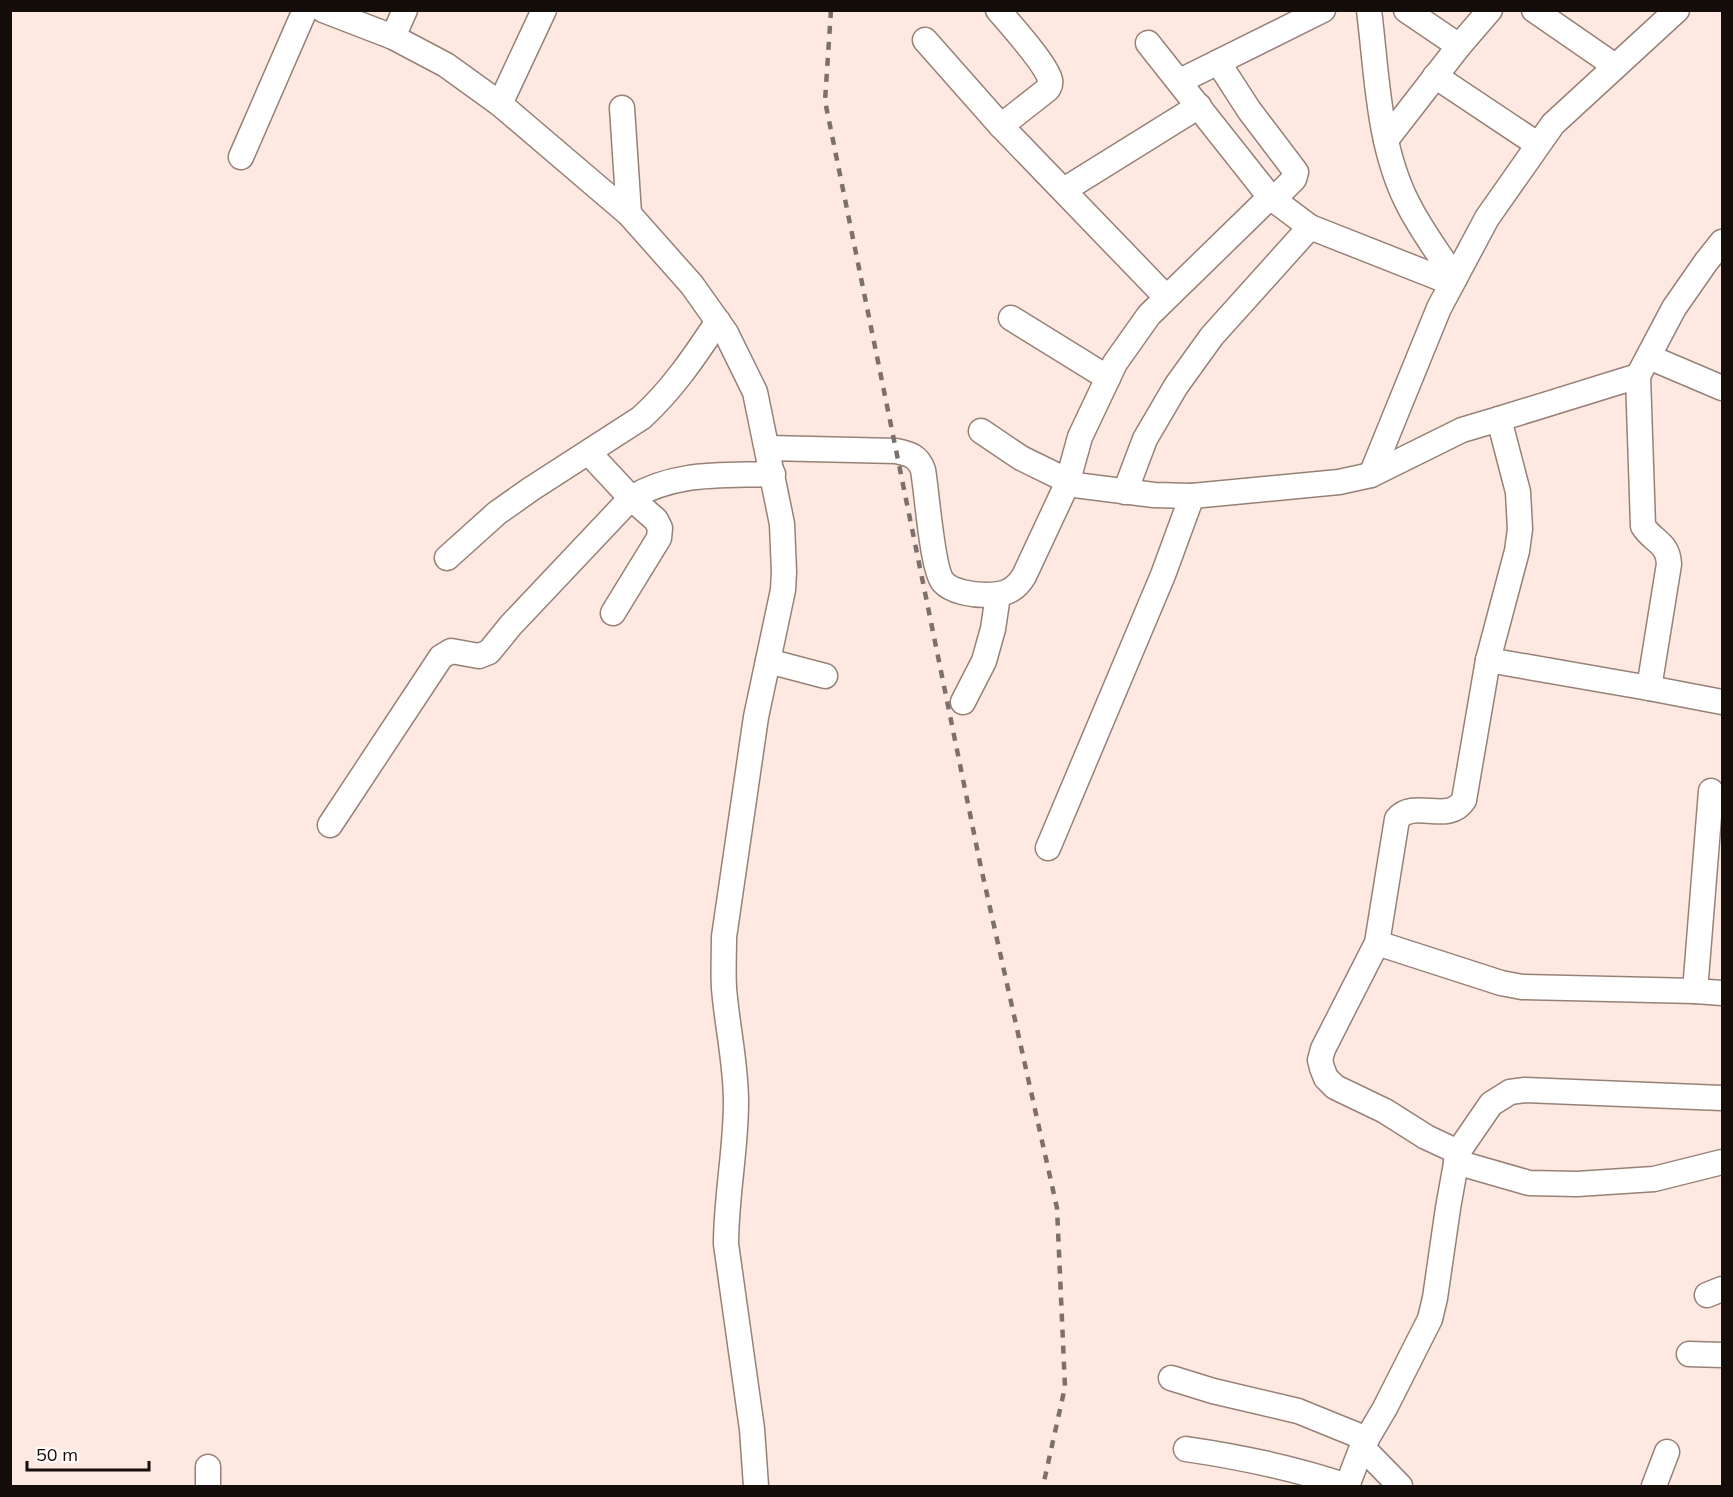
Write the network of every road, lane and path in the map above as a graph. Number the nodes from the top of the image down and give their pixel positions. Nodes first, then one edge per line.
1 (305, 10) edge
2 (323, 10) edge
3 (405, 10) edge
4 (544, 10) edge
5 (998, 10) edge
6 (1323, 10) edge
7 (1369, 10) edge
8 (1406, 10) edge
9 (1490, 10) edge
10 (1534, 10) edge
11 (1677, 10) edge
12 (393, 38) junction
13 (925, 40) dead end
14 (1148, 43) dead end
15 (1459, 46) junction
16 (1218, 62) junction
17 (1615, 66) junction
18 (1435, 76) junction
19 (1180, 81) junction
20 (500, 104) junction
21 (1199, 106) junction
22 (622, 108) dead end
23 (1002, 126) junction
24 (1386, 140) junction
25 (1537, 144) junction
26 (241, 157) dead end
27 (1064, 190) junction
28 (1272, 198) junction
29 (628, 214) junction
30 (1310, 227) junction
31 (1722, 242) edge
32 (1453, 281) junction
33 (1166, 297) junction
34 (1011, 318) dead end
35 (718, 321) junction
36 (1643, 366) junction
37 (1108, 378) junction
38 (1722, 388) edge
39 (1499, 419) junction
40 (981, 431) dead end
41 (768, 448) junction
42 (589, 453) junction
43 (773, 474) junction
44 (1371, 475) junction
45 (1067, 482) junction
46 (1125, 492) junction
47 (1192, 496) junction
48 (631, 498) junction
49 (447, 558) dead end
50 (998, 595) junction
51 (613, 613) dead end
52 (1488, 660) junction
53 (768, 661) junction
54 (825, 676) dead end
55 (1649, 688) junction
56 (963, 702) dead end
57 (1722, 702) edge
58 (1712, 791) dead end
59 (330, 825) dead end
60 (1048, 848) dead end
61 (1713, 882) edge
62 (1377, 943) junction
63 (1695, 991) junction
64 (1722, 993) edge
65 (1722, 1098) edge
66 (1457, 1157) junction
67 (1722, 1162) edge
68 (1689, 1354) dead end
69 (1722, 1355) edge
70 (1171, 1378) dead end
71 (1364, 1443) junction
72 (1186, 1449) dead end
73 (1667, 1452) dead end
74 (756, 1486) edge
75 (1347, 1486) edge
76 (1400, 1486) edge
77 (1654, 1486) edge

1 - 26 street
2 - 12 street
3 - 12 street
4 - 20 street
5 - 23 street
6 - 16 street
7 - 24 street
8 - 15 street
9 - 15 street
10 - 17 street
11 - 17 street
12 - 20 street
13 - 23 street
14 - 19 street
15 - 18 street
16 - 19 street
16 - 28 street
17 - 25 street
18 - 24 street
18 - 25 street
19 - 21 street
20 - 29 street
21 - 27 street
21 - 28 street
22 - 29 street
23 - 27 street
24 - 32 street
25 - 32 street
27 - 33 street
28 - 30 street
28 - 33 street
29 - 35 street
30 - 32 street
30 - 46 street
31 - 36 street
32 - 44 street
33 - 37 street
34 - 37 street
35 - 41 street
35 - 42 street
36 - 38 street
36 - 39 street
36 - 55 street
37 - 45 street
39 - 44 street
39 - 52 street
40 - 45 street
41 - 43 street
41 - 50 street
42 - 48 street
42 - 49 street
43 - 48 street
43 - 53 street
44 - 47 street
45 - 46 street
45 - 50 street
46 - 47 street
47 - 60 street
48 - 51 street
48 - 59 street
50 - 56 street
52 - 55 street
52 - 62 street
53 - 54 street
53 - 74 street
55 - 57 street
58 - 61 street
61 - 63 street
62 - 63 street
62 - 66 street
63 - 64 street
65 - 66 street
66 - 67 street
66 - 71 street
68 - 69 street
70 - 71 street
71 - 75 street
71 - 76 street
72 - 75 street
73 - 77 street

